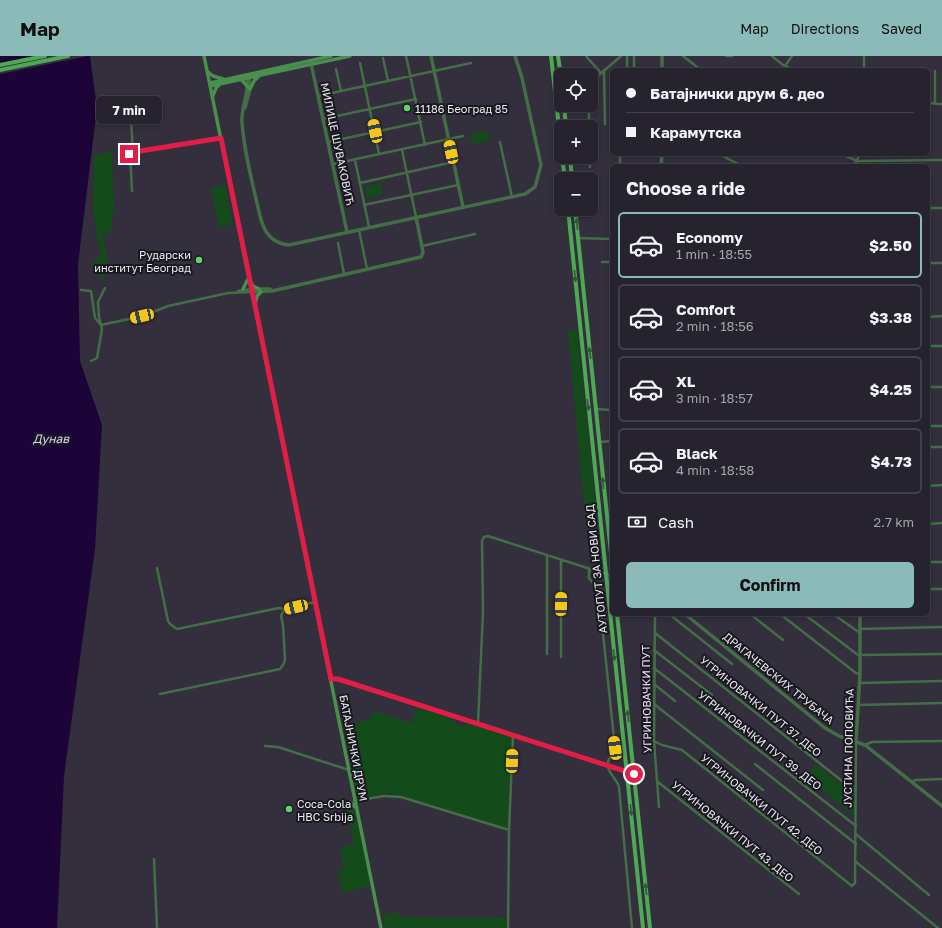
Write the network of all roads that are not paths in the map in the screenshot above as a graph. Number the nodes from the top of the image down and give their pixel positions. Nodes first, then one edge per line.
1 (44, 56) edge
2 (68, 56) edge
3 (203, 56) edge
4 (331, 56) edge
5 (350, 56) edge
6 (406, 56) edge
7 (431, 56) edge
8 (515, 56) edge
9 (551, 56) edge
10 (558, 56) edge
11 (586, 56) edge
12 (621, 56) edge
13 (627, 56) edge
14 (634, 56) edge
15 (662, 56) edge
16 (683, 56) edge
17 (726, 56) edge
18 (732, 56) edge
19 (772, 56) edge
20 (792, 56) edge
21 (864, 56) edge
22 (383, 58) dead end
23 (311, 62) junction
24 (360, 63) dead end
25 (471, 63) dead end
26 (0, 65) edge
27 (785, 66) junction
28 (560, 68) edge
29 (627, 68) edge
30 (634, 68) edge
31 (662, 68) edge
32 (698, 68) edge
33 (790, 68) edge
34 (864, 68) edge
35 (336, 69) dead end
36 (0, 70) edge
37 (207, 71) junction
38 (434, 71) junction
39 (935, 71) dead end
40 (603, 72) junction
41 (261, 75) junction
42 (248, 76) junction
43 (410, 76) junction
44 (598, 76) edge
45 (228, 78) junction
46 (241, 79) junction
47 (388, 81) junction
48 (210, 84) junction
49 (221, 84) junction
50 (365, 86) junction
51 (249, 88) junction
52 (341, 91) junction
53 (318, 96) junction
54 (213, 97) junction
55 (416, 100) junction
56 (930, 103) edge
57 (935, 103) junction
58 (942, 104) edge
59 (370, 109) junction
60 (323, 119) junction
61 (558, 120) edge
62 (131, 121) dead end
63 (421, 122) junction
64 (605, 124) dead end
65 (375, 131) junction
66 (463, 136) dead end
67 (221, 138) junction
68 (448, 139) junction
69 (328, 142) junction
70 (500, 142) dead end
71 (425, 145) junction
72 (402, 150) junction
73 (134, 152) junction
74 (379, 154) junction
75 (723, 156) edge
76 (846, 156) edge
77 (859, 156) edge
78 (355, 160) junction
79 (942, 160) edge
80 (857, 161) junction
81 (453, 162) junction
82 (333, 164) junction
83 (738, 164) edge
84 (855, 164) edge
85 (407, 172) junction
86 (360, 183) junction
87 (458, 185) junction
88 (132, 191) dead end
89 (412, 195) junction
90 (512, 197) junction
91 (364, 205) junction
92 (463, 207) junction
93 (930, 208) edge
94 (942, 208) edge
95 (569, 216) edge
96 (576, 216) edge
97 (416, 217) junction
98 (369, 228) junction
99 (359, 230) junction
100 (347, 232) junction
101 (475, 234) dead end
102 (578, 238) junction
103 (610, 238) edge
104 (338, 243) dead end
105 (422, 246) junction
106 (602, 262) dead end
107 (610, 262) edge
108 (930, 263) edge
109 (942, 263) edge
110 (367, 269) junction
111 (344, 274) junction
112 (248, 278) junction
113 (105, 288) dead end
114 (243, 289) junction
115 (81, 290) dead end
116 (251, 290) junction
117 (260, 290) junction
118 (238, 292) junction
119 (255, 306) junction
120 (942, 316) edge
121 (930, 317) edge
122 (101, 325) junction
123 (930, 346) edge
124 (942, 346) edge
125 (91, 361) dead end
126 (930, 387) edge
127 (942, 387) edge
128 (596, 409) junction
129 (610, 410) edge
130 (930, 426) edge
131 (942, 426) edge
132 (610, 441) edge
133 (599, 442) junction
134 (930, 447) edge
135 (942, 447) edge
136 (942, 485) edge
137 (930, 486) edge
138 (942, 523) edge
139 (930, 524) edge
140 (610, 544) edge
141 (547, 555) junction
142 (562, 560) junction
143 (930, 562) edge
144 (942, 562) edge
145 (157, 568) dead end
146 (589, 569) junction
147 (606, 574) junction
148 (610, 575) edge
149 (930, 589) edge
150 (942, 589) edge
151 (315, 602) junction
152 (284, 610) junction
153 (610, 613) edge
154 (610, 616) edge
155 (617, 616) edge
156 (655, 616) edge
157 (672, 616) edge
158 (687, 616) edge
159 (753, 616) edge
160 (783, 616) edge
161 (807, 616) edge
162 (836, 616) edge
163 (860, 616) edge
164 (942, 627) edge
165 (860, 629) junction
166 (655, 633) junction
167 (860, 633) junction
168 (783, 640) dead end
169 (654, 650) junction
170 (547, 654) dead end
171 (942, 654) edge
172 (860, 656) junction
173 (561, 657) dead end
174 (732, 664) dead end
175 (654, 668) junction
176 (860, 674) junction
177 (331, 679) junction
178 (942, 681) edge
179 (859, 683) junction
180 (654, 684) junction
181 (160, 694) dead end
182 (712, 695) dead end
183 (675, 701) dead end
184 (942, 703) edge
185 (654, 704) junction
186 (858, 705) junction
187 (478, 723) junction
188 (513, 735) junction
189 (654, 741) junction
190 (856, 741) junction
191 (942, 741) edge
192 (865, 745) junction
193 (265, 746) dead end
194 (755, 764) dead end
195 (608, 766) junction
196 (349, 770) junction
197 (626, 771) junction
198 (634, 774) junction
199 (942, 779) edge
200 (657, 781) junction
201 (912, 782) junction
202 (763, 790) dead end
203 (856, 792) junction
204 (352, 802) junction
205 (942, 806) edge
206 (659, 807) dead end
207 (856, 826) junction
208 (508, 830) junction
209 (856, 835) junction
210 (856, 844) junction
211 (154, 859) dead end
212 (856, 862) junction
213 (855, 883) joint
214 (799, 894) dead end
215 (929, 895) dead end
216 (157, 928) edge
217 (381, 928) edge
218 (508, 928) edge
219 (632, 928) edge
220 (643, 928) edge
221 (650, 928) edge
222 (938, 928) edge

1 - 26 main road
2 - 36 main road
3 - 37 main road, БАТАЈНИЧКИ ДРУМ
4 - 23 main road
5 - 23 main road
6 - 43 street
7 - 38 street
8 - 90 street
9 - 61 main road
10 - 28 main road
11 - 40 street
12 - 40 street
13 - 29 street
14 - 30 street
15 - 31 street
16 - 32 street
17 - 18 street
19 - 27 street
20 - 27 street
21 - 34 street
22 - 47 street
23 - 41 main road
23 - 42 main road
23 - 53 street, МИЛИЦЕ ШУВАКОВИЋ
24 - 50 street
25 - 38 street
27 - 33 street
35 - 52 street
37 - 45 main road
37 - 48 main road, БАТАЈНИЧКИ ДРУМ
38 - 43 street
38 - 68 street
39 - 57 street
40 - 44 street
40 - 64 street
41 - 42 main road
41 - 51 main road
42 - 45 main road
42 - 46 main road
42 - 51 street
43 - 47 street
43 - 55 street
45 - 48 main road
46 - 49 main road
46 - 51 main road
47 - 50 street
48 - 49 main road
48 - 54 main road, БАТАЈНИЧКИ ДРУМ
49 - 54 main road
50 - 52 street
50 - 59 street
51 - 100 street
52 - 53 street
53 - 60 street, МИЛИЦЕ ШУВАКОВИЋ
54 - 67 main road, БАТАЈНИЧКИ ДРУМ
55 - 59 street
55 - 63 street
56 - 57 street
57 - 58 street
59 - 60 street
59 - 65 street
60 - 69 street, МИЛИЦЕ ШУВАКОВИЋ
62 - 73 street
63 - 65 street
63 - 71 street
65 - 69 street
65 - 74 street
66 - 68 street
67 - 73 street
67 - 112 main road, БАТАЈНИЧКИ ДРУМ
68 - 71 street
68 - 81 street
69 - 82 street, МИЛИЦЕ ШУВАКОВИЋ
70 - 90 street
71 - 72 street
72 - 74 street
72 - 85 street
73 - 88 street
74 - 78 street
75 - 83 street
76 - 80 street
77 - 80 street
78 - 82 street
78 - 86 street
79 - 80 street
80 - 84 street
81 - 85 street
81 - 87 street
82 - 100 street, МИЛИЦЕ ШУВАКОВИЋ
85 - 86 street
85 - 89 street
86 - 91 street
87 - 89 street
87 - 92 street
89 - 91 street
89 - 97 street
90 - 92 street
91 - 98 street
92 - 97 street
93 - 94 street
95 -> 147 main road, АУТОПУТ ЗА НОВИ САД
102 -> 96 main road, АУТОПУТ ЗА НОВИ САД
97 - 98 street
97 - 105 street
98 - 99 street
99 - 100 street
99 - 110 street
101 - 105 street
102 - 103 street
128 -> 102 main road, АУТОПУТ ЗА НОВИ САД
104 - 111 street
105 - 110 street
106 - 107 street
108 - 109 street
110 - 111 street
111 - 117 street
112 - 114 main road
112 - 116 main road, БАТАЈНИЧКИ ДРУМ
112 - 117 main road
113 - 122 street
114 - 116 street
114 - 118 street
115 - 122 street
116 - 117 street
116 - 118 street
116 - 119 main road, БАТАЈНИЧКИ ДРУМ
117 - 119 main road
118 - 122 street
119 - 151 main road, БАТАЈНИЧКИ ДРУМ
120 - 121 street
122 - 125 street
123 - 124 street
126 - 127 street
128 - 129 street
128 - 133 main road, АУТОПУТ ЗА НОВИ САД
130 - 131 street
132 - 133 street
140 -> 133 main road, АУТОПУТ ЗА НОВИ САД
134 - 135 street
136 - 137 street
138 - 139 street
141 - 142 street
141 - 170 street
141 - 187 street
142 - 146 street
142 - 173 street
143 - 144 street
145 - 152 street
146 - 147 street
146 - 195 street
147 - 148 street
147 -> 153 main road, АУТОПУТ ЗА НОВИ САД
149 - 150 street
151 - 152 street
151 - 177 main road, БАТАЈНИЧКИ ДРУМ
152 - 181 street
154 -> 197 main road, АУТОПУТ ЗА НОВИ САД
198 -> 155 main road, АУТОПУТ ЗА НОВИ САД
156 - 166 street, УГРИНОВАЧКИ ПУТ
157 - 174 street
158 - 190 street, ДРАГАЧЕВСКИХ ТРУБАЧА
159 - 168 street
160 - 176 street
161 - 172 street
162 - 167 street
163 - 165 street, ЈУСТИНА ПОПОВИЋА
164 - 165 street
165 - 167 street, ЈУСТИНА ПОПОВИЋА
166 - 169 street, УГРИНОВАЧКИ ПУТ
166 - 203 street, УГРИНОВАЧКИ ПУТ 37. ДЕО
167 - 172 street, ЈУСТИНА ПОПОВИЋА
169 - 175 street, УГРИНОВАЧКИ ПУТ
169 - 182 street
171 - 172 street
172 - 176 street, ЈУСТИНА ПОПОВИЋА
175 - 180 street, УГРИНОВАЧКИ ПУТ
175 - 207 street, УГРИНОВАЧКИ ПУТ 39. ДЕО
176 - 179 street, ЈУСТИНА ПОПОВИЋА
177 - 187 street
177 - 196 main road, БАТАЈНИЧКИ ДРУМ
178 - 179 street
179 - 186 street, ЈУСТИНА ПОПОВИЋА
180 - 183 street
180 - 185 street, УГРИНОВАЧКИ ПУТ
184 - 186 street
185 - 189 street, УГРИНОВАЧКИ ПУТ
185 - 202 street
186 - 190 street, ЈУСТИНА ПОПОВИЋА
187 - 188 street
188 - 195 street
188 - 208 street
189 - 200 street, УГРИНОВАЧКИ ПУТ
189 - 213 street, УГРИНОВАЧКИ ПУТ 42. ДЕО
190 - 192 street, ДРАГАЧЕВСКИХ ТРУБАЧА
190 - 203 street, ЈУСТИНА ПОПОВИЋА
191 - 192 street
192 - 201 street, ДРАГАЧЕВСКИХ ТРУБАЧА
193 - 196 street
194 - 210 street
195 - 197 street
195 - 219 street
196 - 204 main road, БАТАЈНИЧКИ ДРУМ
197 - 198 street
197 -> 220 main road, АУТОПУТ ЗА НОВИ САД
221 -> 198 main road, АУТОПУТ ЗА НОВИ САД
199 - 201 street
200 - 206 street, УГРИНОВАЧКИ ПУТ
200 - 214 street, УГРИНОВАЧКИ ПУТ 43. ДЕО
201 - 205 street, ДРАГАЧЕВСКИХ ТРУБАЧА
203 - 207 street, ЈУСТИНА ПОПОВИЋА
204 - 208 street
204 - 217 main road, БАТАЈНИЧКИ ДРУМ
207 - 209 street, ЈУСТИНА ПОПОВИЋА
208 - 218 street
209 - 210 street, ЈУСТИНА ПОПОВИЋА
209 - 215 street
210 - 212 street, ЈУСТИНА ПОПОВИЋА
211 - 216 street
212 - 213 street, ЈУСТИНА ПОПОВИЋА
212 - 222 street

